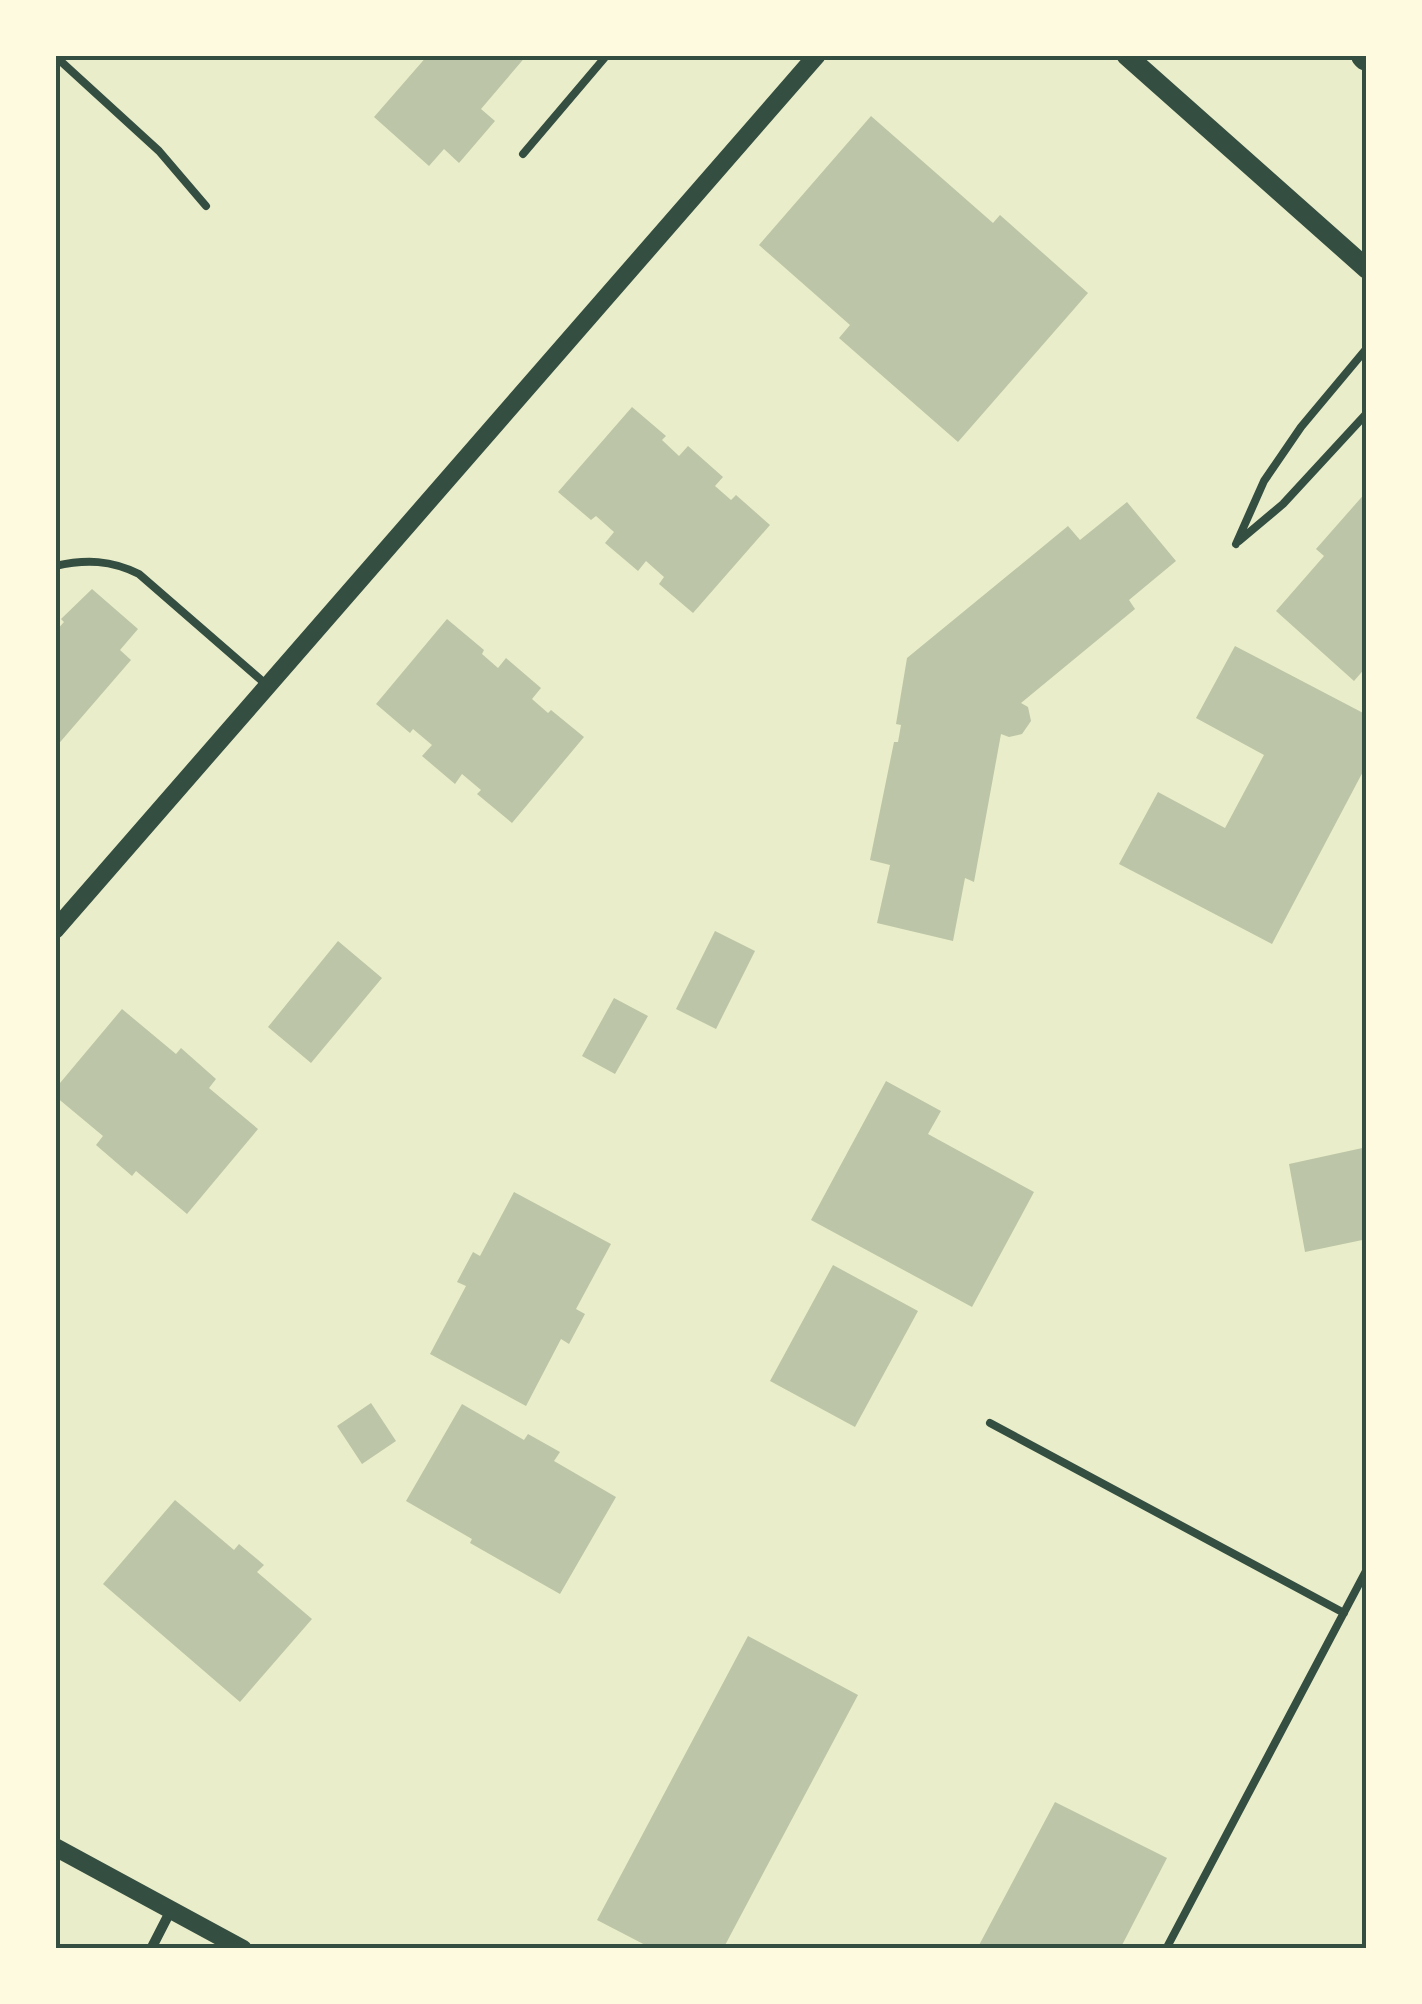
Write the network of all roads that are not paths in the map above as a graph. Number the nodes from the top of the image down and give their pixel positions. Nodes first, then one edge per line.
1 (606, 55) edge
2 (817, 55) edge
3 (1126, 55) edge
4 (55, 56) edge
5 (523, 154) dead end
6 (206, 206) dead end
7 (1367, 269) edge
8 (1367, 348) edge
9 (1367, 412) edge
10 (55, 566) edge
11 (268, 686) junction
12 (55, 930) edge
13 (990, 1423) dead end
14 (1367, 1569) edge
15 (1344, 1613) junction
16 (55, 1847) edge
17 (172, 1910) junction
18 (151, 1949) edge
19 (243, 1949) edge
20 (1166, 1949) edge

1 - 5 lane
2 - 11 street
3 - 7 main road
4 - 6 lane
8 - 9 lane
10 - 11 lane
11 - 12 street
13 - 15 lane
14 - 15 lane
15 - 20 lane
16 - 17 street
17 - 18 street
17 - 19 street

